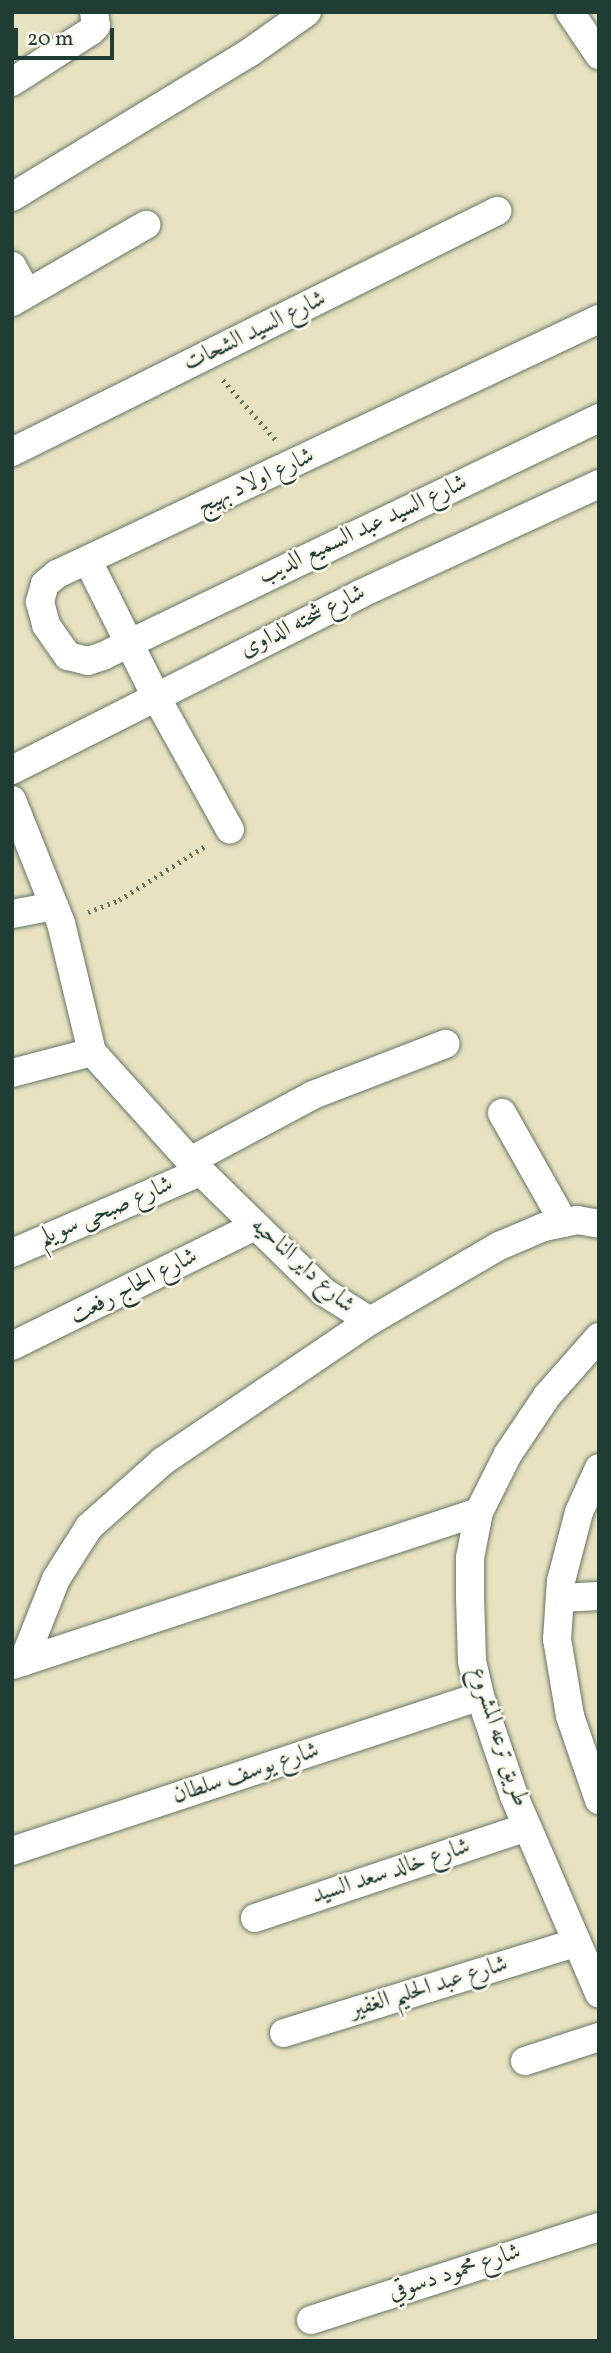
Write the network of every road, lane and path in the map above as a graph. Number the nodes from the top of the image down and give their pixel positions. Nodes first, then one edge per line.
1 (93, 12) edge
2 (307, 12) edge
3 (570, 12) edge
4 (599, 55) edge
5 (12, 82) edge
6 (12, 197) edge
7 (497, 211) dead end
8 (146, 225) dead end
9 (12, 266) edge
10 (20, 298) edge
11 (599, 319) edge
12 (209, 354) junction
13 (599, 418) edge
14 (12, 452) edge
15 (297, 463) junction
16 (599, 484) edge
17 (88, 561) junction
18 (128, 641) junction
19 (155, 695) junction
20 (12, 771) edge
21 (12, 800) edge
22 (230, 831) joint
23 (12, 914) edge
24 (57, 914) junction
25 (445, 1044) dead end
26 (92, 1052) junction
27 (12, 1073) edge
28 (502, 1113) dead end
29 (195, 1167) junction
30 (564, 1223) junction
31 (599, 1224) edge
32 (255, 1226) junction
33 (12, 1253) edge
34 (370, 1321) junction
35 (599, 1337) edge
36 (12, 1346) edge
37 (599, 1468) edge
38 (479, 1512) junction
39 (599, 1596) edge
40 (560, 1598) junction
41 (18, 1664) edge
42 (480, 1696) junction
43 (599, 1800) edge
44 (527, 1827) junction
45 (12, 1852) edge
46 (255, 1918) dead end
47 (574, 1942) junction
48 (599, 1993) edge
49 (284, 2033) dead end
50 (599, 2037) edge
51 (524, 2061) dead end
52 (599, 2227) edge
53 (311, 2320) dead end

1 - 5 street
2 - 6 street
3 - 4 street
7 - 12 street, شارع السيد الشحات
8 - 10 street
9 - 10 street
11 - 15 street, شارع اولاد بهيج
12 - 14 street, شارع السيد الشحات
12 - 15 path
13 - 18 street, شارع السيد عبد السميع الديب
15 - 17 street, شارع اولاد بهيج
16 - 19 street, شارع شحته الداوى
17 - 18 street
17 - 18 street, شارع اولاد بهيج
18 - 19 street
19 - 20 street, شارع شحته الداوى
19 - 22 street
21 - 24 street
22 - 24 path
23 - 24 street
24 - 26 street
25 - 29 street, شارع صبحى سويلم
26 - 27 street
26 - 29 street, شارع داير الناحيه
28 - 30 street
29 - 32 street, شارع داير الناحيه
29 - 33 street, شارع صبحى سويلم
30 - 31 street, شارع داير الناحيه
30 - 34 street, شارع داير الناحيه
32 - 34 street, شارع داير الناحيه
32 - 36 street, شارع الحاج رفعت
34 - 41 street
35 - 38 street, طريق ترعه المشروع
37 - 40 street
38 - 41 street
38 - 42 street, طريق ترعه المشروع
39 - 40 street
40 - 43 street
42 - 44 street, طريق ترعه المشروع
42 - 45 street, شارع يوسف سلطان
44 - 46 street, شارع خالد سعد السيد
44 - 47 street, طريق ترعه المشروع
47 - 48 street, طريق ترعه المشروع
47 - 49 street, شارع عبد الحليم الغفير
50 - 51 street
52 - 53 street, شارع محمود دسوقي

